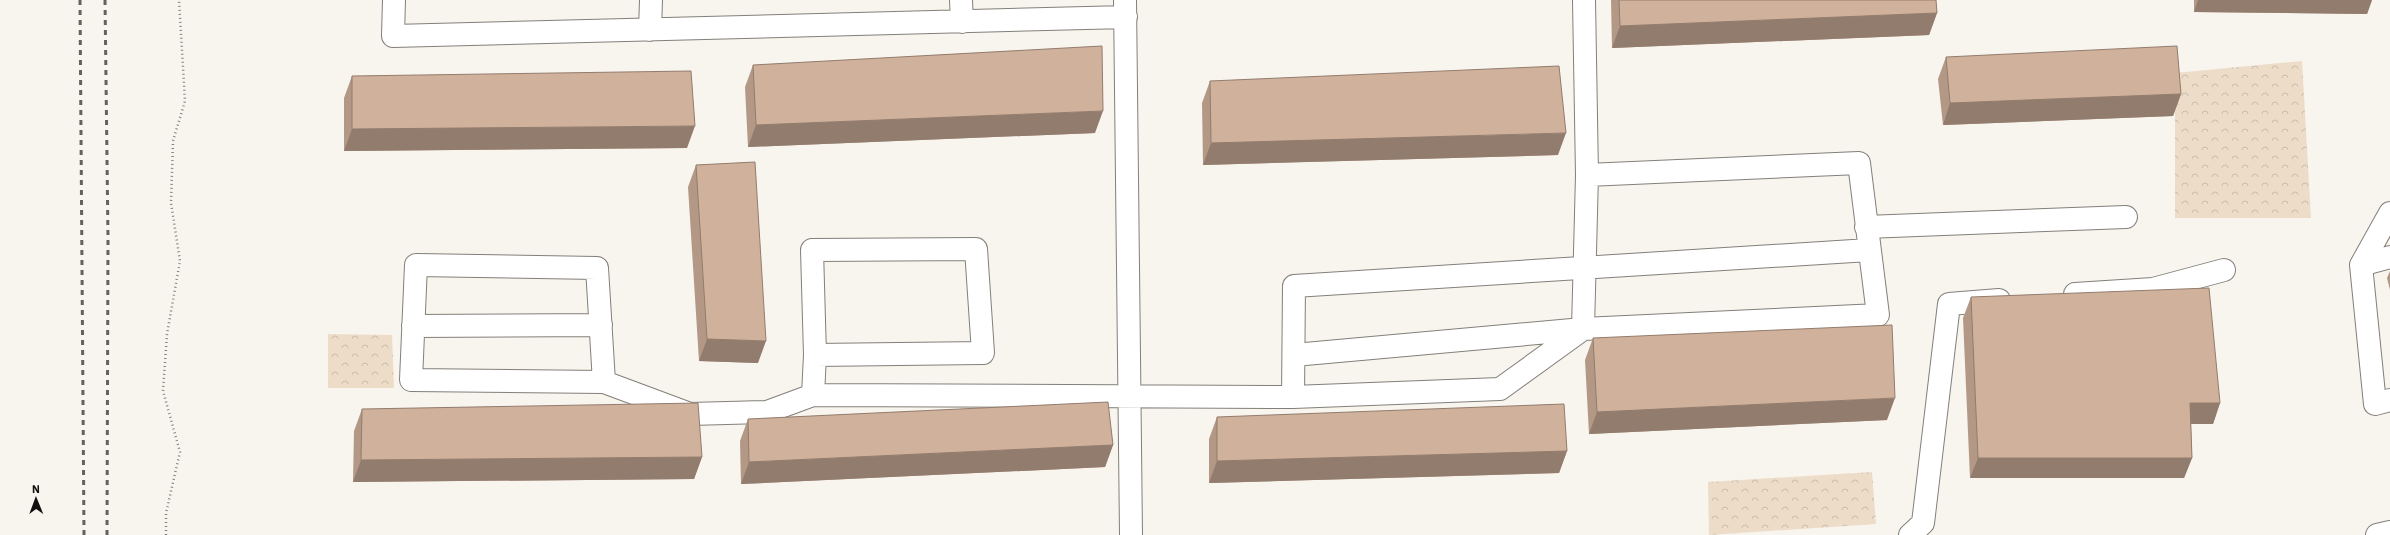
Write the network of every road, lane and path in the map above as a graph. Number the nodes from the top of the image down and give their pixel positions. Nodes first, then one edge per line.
1 (179, 0) edge
2 (394, 0) edge
3 (651, 0) edge
4 (961, 0) edge
5 (1584, 0) edge
6 (1125, 8) edge
7 (962, 22) junction
8 (650, 30) junction
9 (1587, 175) junction
10 (2390, 212) edge
11 (2126, 217) dead end
12 (1866, 226) junction
13 (1869, 250) junction
14 (2390, 257) edge
15 (2361, 265) junction
16 (1584, 268) junction
17 (2224, 270) dead end
18 (2058, 296) edge
19 (2019, 299) edge
20 (600, 325) junction
21 (413, 326) junction
22 (1583, 329) junction
23 (815, 355) junction
24 (1294, 355) junction
25 (604, 382) junction
26 (813, 395) junction
27 (1294, 397) junction
28 (1130, 398) junction
29 (2390, 400) edge
30 (2390, 532) edge
31 (166, 535) edge
32 (1131, 535) edge
33 (1910, 535) edge
34 (2377, 535) edge

1 - 31 path
2 - 8 main road
3 - 8 main road
4 - 7 main road
5 - 9 main road
6 - 7 main road
6 - 28 main road
7 - 8 main road
9 - 12 main road
9 - 16 main road
10 - 15 main road
11 - 12 main road
12 - 13 main road
13 - 16 main road
13 - 22 main road
14 - 15 main road
15 - 29 main road
16 - 22 main road
16 - 24 main road
17 - 18 main road
19 - 33 main road
20 - 21 main road
20 - 21 main road
20 - 25 main road
21 - 25 main road
22 - 24 main road
22 - 27 main road
23 - 23 main road
23 - 26 main road
24 - 27 main road
25 - 26 main road
26 - 28 main road
27 - 28 main road
28 - 32 main road
30 - 34 main road

